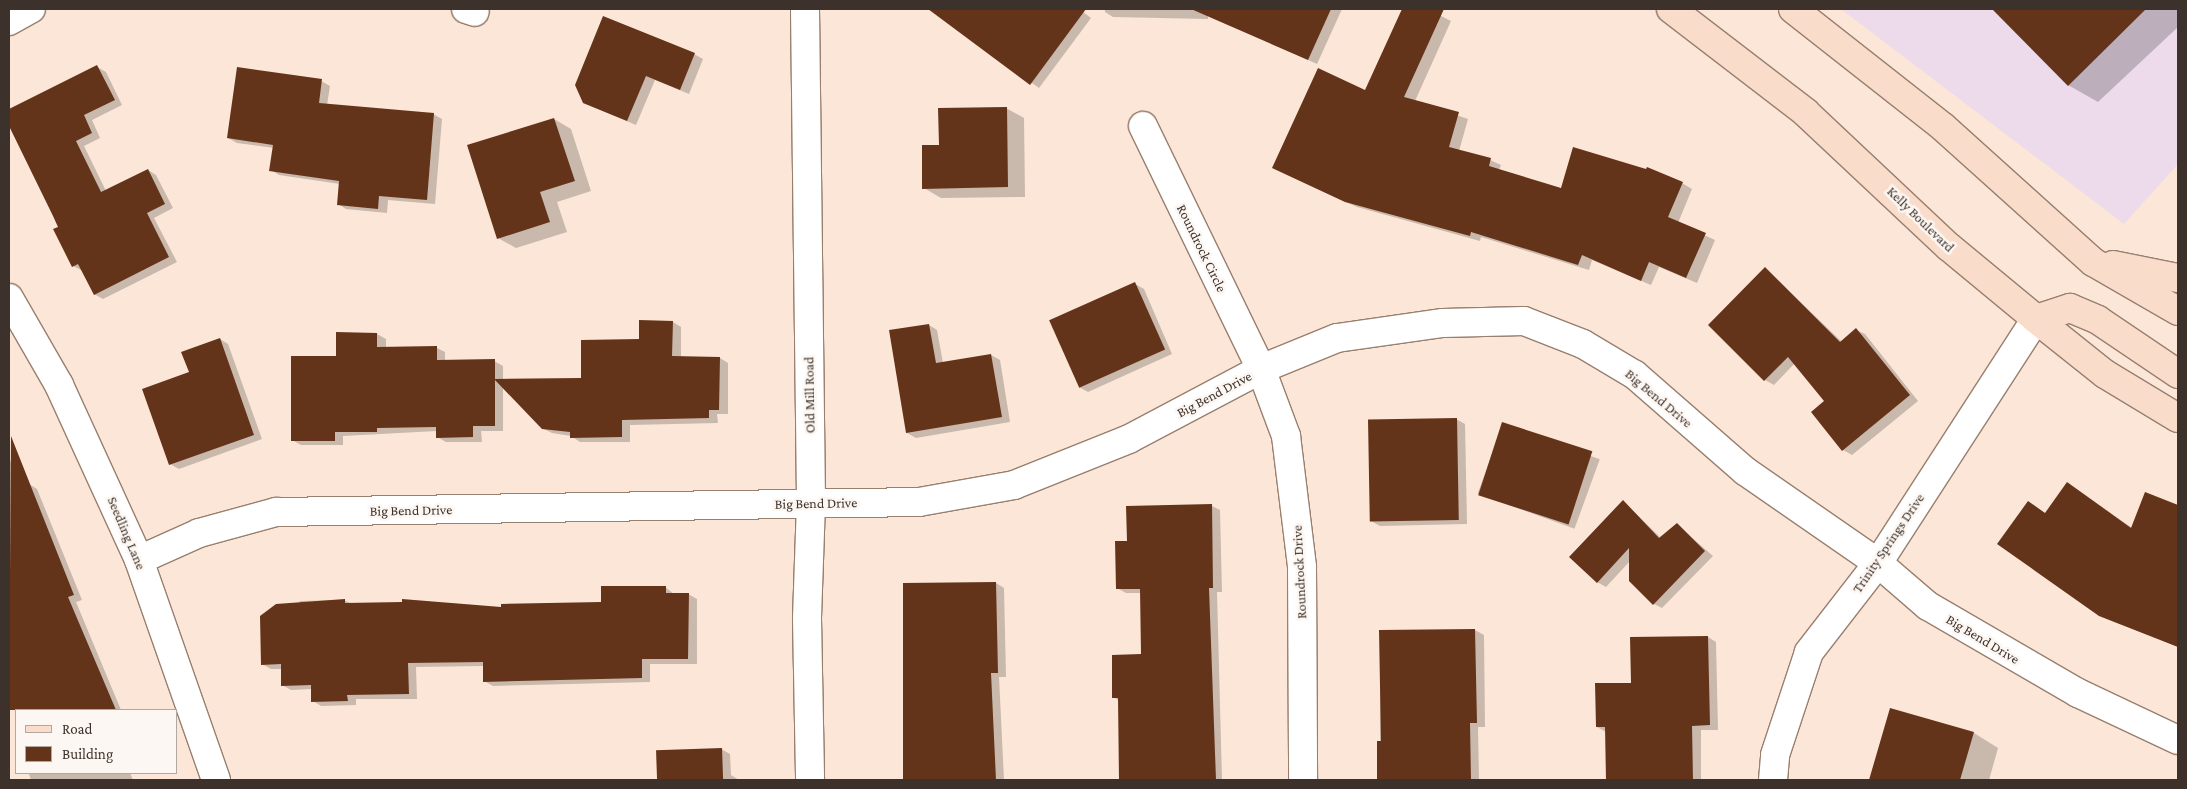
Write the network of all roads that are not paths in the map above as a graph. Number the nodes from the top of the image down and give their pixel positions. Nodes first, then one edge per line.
1 (30, 9) edge
2 (805, 9) edge
3 (1671, 9) edge
4 (1793, 9) edge
5 (9, 21) edge
6 (1143, 126) dead end
7 (2093, 262) junction
8 (2178, 278) edge
9 (9, 298) edge
10 (2178, 311) edge
11 (2036, 319) junction
12 (1261, 370) junction
13 (2178, 374) edge
14 (2178, 418) edge
15 (811, 503) junction
16 (139, 560) junction
17 (1878, 563) junction
18 (2178, 740) edge
19 (216, 780) edge
20 (810, 780) edge
21 (1303, 780) edge
22 (1773, 780) edge

1 - 5 street
2 - 15 street, Old Mill Road
3 - 11 main road, Kelly Boulevard
4 - 7 main road
6 - 12 street, Roundrock Circle
7 - 8 main road
7 - 10 main road
9 - 16 street, Seedling Lane
11 - 13 main road
11 - 14 main road, Kelly Boulevard
11 - 17 street, Trinity Springs Drive
12 - 15 street, Big Bend Drive
12 - 17 street, Big Bend Drive
12 - 21 street, Roundrock Drive
15 - 16 street, Big Bend Drive
15 - 20 street, Old Mill Road
16 - 19 street, Seedling Lane
17 - 18 street, Big Bend Drive
17 - 22 street, Trinity Springs Drive

